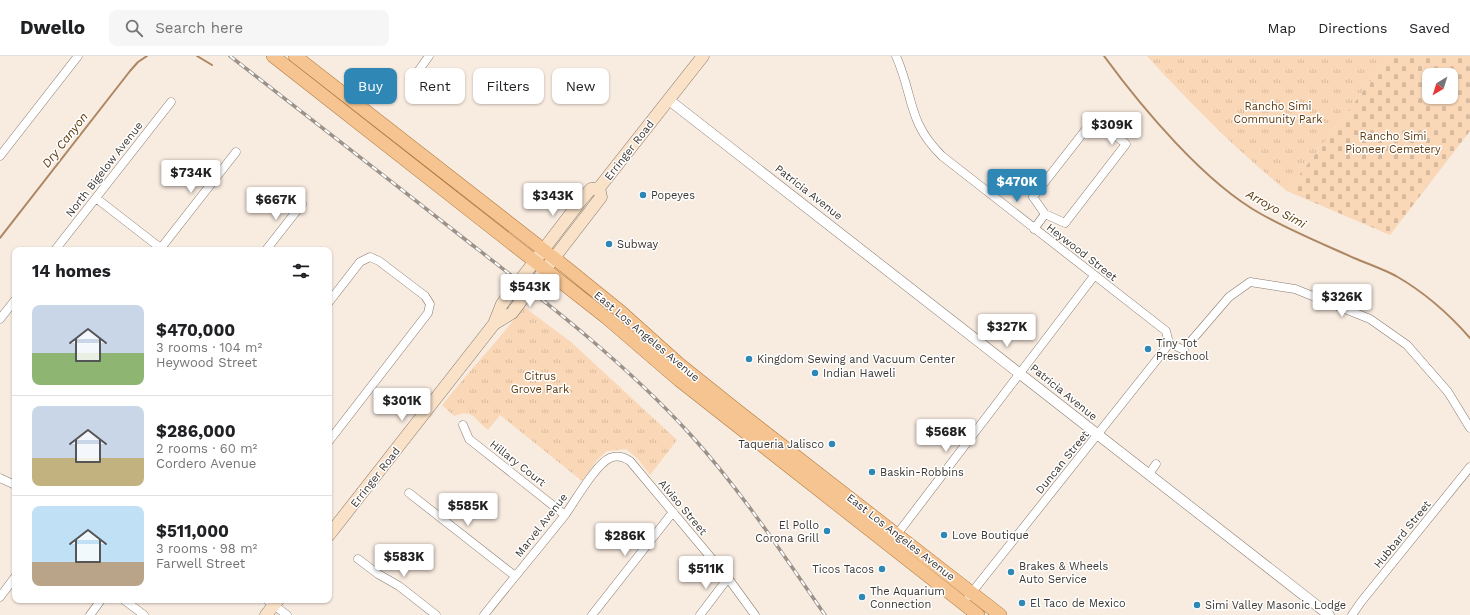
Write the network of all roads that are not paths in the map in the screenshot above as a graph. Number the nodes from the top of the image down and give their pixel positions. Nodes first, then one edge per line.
1 (78, 56) edge
2 (273, 56) edge
3 (295, 56) edge
4 (429, 56) edge
5 (703, 56) edge
6 (896, 56) edge
7 (420, 68) edge
8 (669, 100) junction
9 (171, 102) dead end
10 (236, 152) dead end
11 (0, 156) edge
12 (599, 188) junction
13 (96, 198) junction
14 (302, 204) dead end
15 (1045, 214) junction
16 (1034, 229) junction
17 (57, 247) edge
18 (159, 247) edge
19 (164, 247) edge
20 (268, 247) edge
21 (543, 250) junction
22 (554, 258) junction
23 (535, 260) junction
24 (545, 269) junction
25 (1094, 276) junction
26 (332, 298) edge
27 (12, 304) edge
28 (0, 319) edge
29 (494, 324) junction
30 (1192, 340) dead end
31 (1169, 342) junction
32 (1184, 350) dead end
33 (1020, 372) junction
34 (463, 425) dead end
35 (1470, 428) edge
36 (1098, 434) junction
37 (332, 437) edge
38 (620, 457) joint
39 (1156, 464) dead end
40 (1470, 467) edge
41 (1149, 474) junction
42 (0, 478) edge
43 (12, 484) edge
44 (409, 493) dead end
45 (673, 512) junction
46 (565, 514) junction
47 (332, 531) edge
48 (897, 535) junction
49 (889, 546) junction
50 (358, 559) dead end
51 (515, 576) junction
52 (728, 578) junction
53 (12, 582) edge
54 (972, 593) junction
55 (0, 597) edge
56 (962, 602) junction
57 (99, 603) edge
58 (128, 603) edge
59 (272, 603) edge
60 (274, 603) edge
61 (90, 615) edge
62 (144, 615) edge
63 (266, 615) edge
64 (287, 615) edge
65 (436, 615) edge
66 (484, 615) edge
67 (592, 615) edge
68 (700, 615) edge
69 (755, 615) edge
70 (978, 615) edge
71 (1000, 615) edge
72 (1329, 615) edge
73 (1352, 615) edge

1 - 11 street
2 - 23 main road, East Los Angeles Avenue
3 - 21 main road, East Los Angeles Avenue
4 - 7 street
5 - 8 main road, Erringer Road
6 - 16 street, Heywood Street
8 - 12 main road, Erringer Road
8 - 33 street, Patricia Avenue
9 - 13 street, North Bigelow Avenue
10 - 19 street
12 - 21 main road, Erringer Road
12 - 22 main road, Erringer Road
13 - 17 street, North Bigelow Avenue
13 - 18 street
14 - 20 street
15 - 15 street
15 - 16 street
16 - 25 street, Heywood Street
21 - 22 main road, East Los Angeles Avenue
21 - 23 main road, Erringer Road
22 - 24 main road, Erringer Road
22 - 48 main road, East Los Angeles Avenue
23 - 24 main road, East Los Angeles Avenue
23 - 29 main road, Erringer Road
24 - 29 main road, Erringer Road
24 - 49 main road, East Los Angeles Avenue
25 - 31 street, Heywood Street
25 - 33 street
26 - 37 street
27 - 28 street
29 - 47 main road, Erringer Road
30 - 35 street
31 - 32 street
31 - 36 street, Duncan Street
33 - 36 street, Patricia Avenue
33 - 48 street
34 - 46 street, Hillary Court
36 - 41 street, Patricia Avenue
36 - 54 street, Duncan Street
38 - 45 street, Alviso Street
38 - 46 street, Marvel Avenue
39 - 41 street
40 - 73 street, Hubbard Street
41 - 72 street, Patricia Avenue
42 - 43 street
44 - 51 street
45 - 52 street, Alviso Street
45 - 67 street
46 - 51 street, Marvel Avenue
48 - 49 street
48 - 54 main road, East Los Angeles Avenue
49 - 56 main road, East Los Angeles Avenue
50 - 65 street
51 - 66 street, Marvel Avenue
52 - 68 street
52 - 69 street, Alviso Street
53 - 55 street
54 - 56 street, Duncan Street
54 - 71 main road, East Los Angeles Avenue
56 - 70 main road, East Los Angeles Avenue
57 - 61 street
58 - 62 street
59 - 63 main road
60 - 64 street

